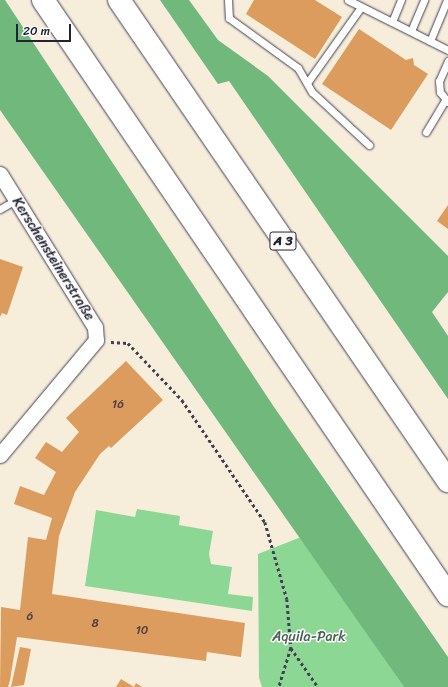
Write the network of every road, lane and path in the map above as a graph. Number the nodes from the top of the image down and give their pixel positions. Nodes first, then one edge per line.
1 (43, 0) edge
2 (119, 0) edge
3 (228, 0) edge
4 (348, 0) edge
5 (401, 0) edge
6 (424, 0) edge
7 (447, 0) edge
8 (361, 7) junction
9 (392, 22) junction
10 (410, 31) junction
11 (430, 41) junction
12 (448, 50) edge
13 (448, 61) edge
14 (307, 83) junction
15 (447, 101) edge
16 (426, 132) dead end
17 (369, 145) dead end
18 (0, 174) edge
19 (17, 199) junction
20 (0, 209) edge
21 (96, 340) junction
22 (0, 454) edge
23 (448, 481) edge
24 (448, 595) edge
25 (291, 648) junction
26 (279, 687) edge
27 (318, 687) edge

1 - 24 highway
2 - 23 highway, A 3
3 - 14 lane
4 - 8 lane
5 - 9 lane
6 - 10 lane
7 - 11 lane
8 - 9 lane
8 - 14 lane
9 - 10 lane
10 - 11 lane
11 - 12 lane
13 - 15 lane
14 - 17 lane
15 - 16 lane
18 - 19 street, Kerschensteinerstraße
19 - 20 lane
19 - 21 street, Kerschensteinerstraße
21 - 22 street, Kerschensteinerstraße
21 - 25 path
25 - 26 path
25 - 27 path

